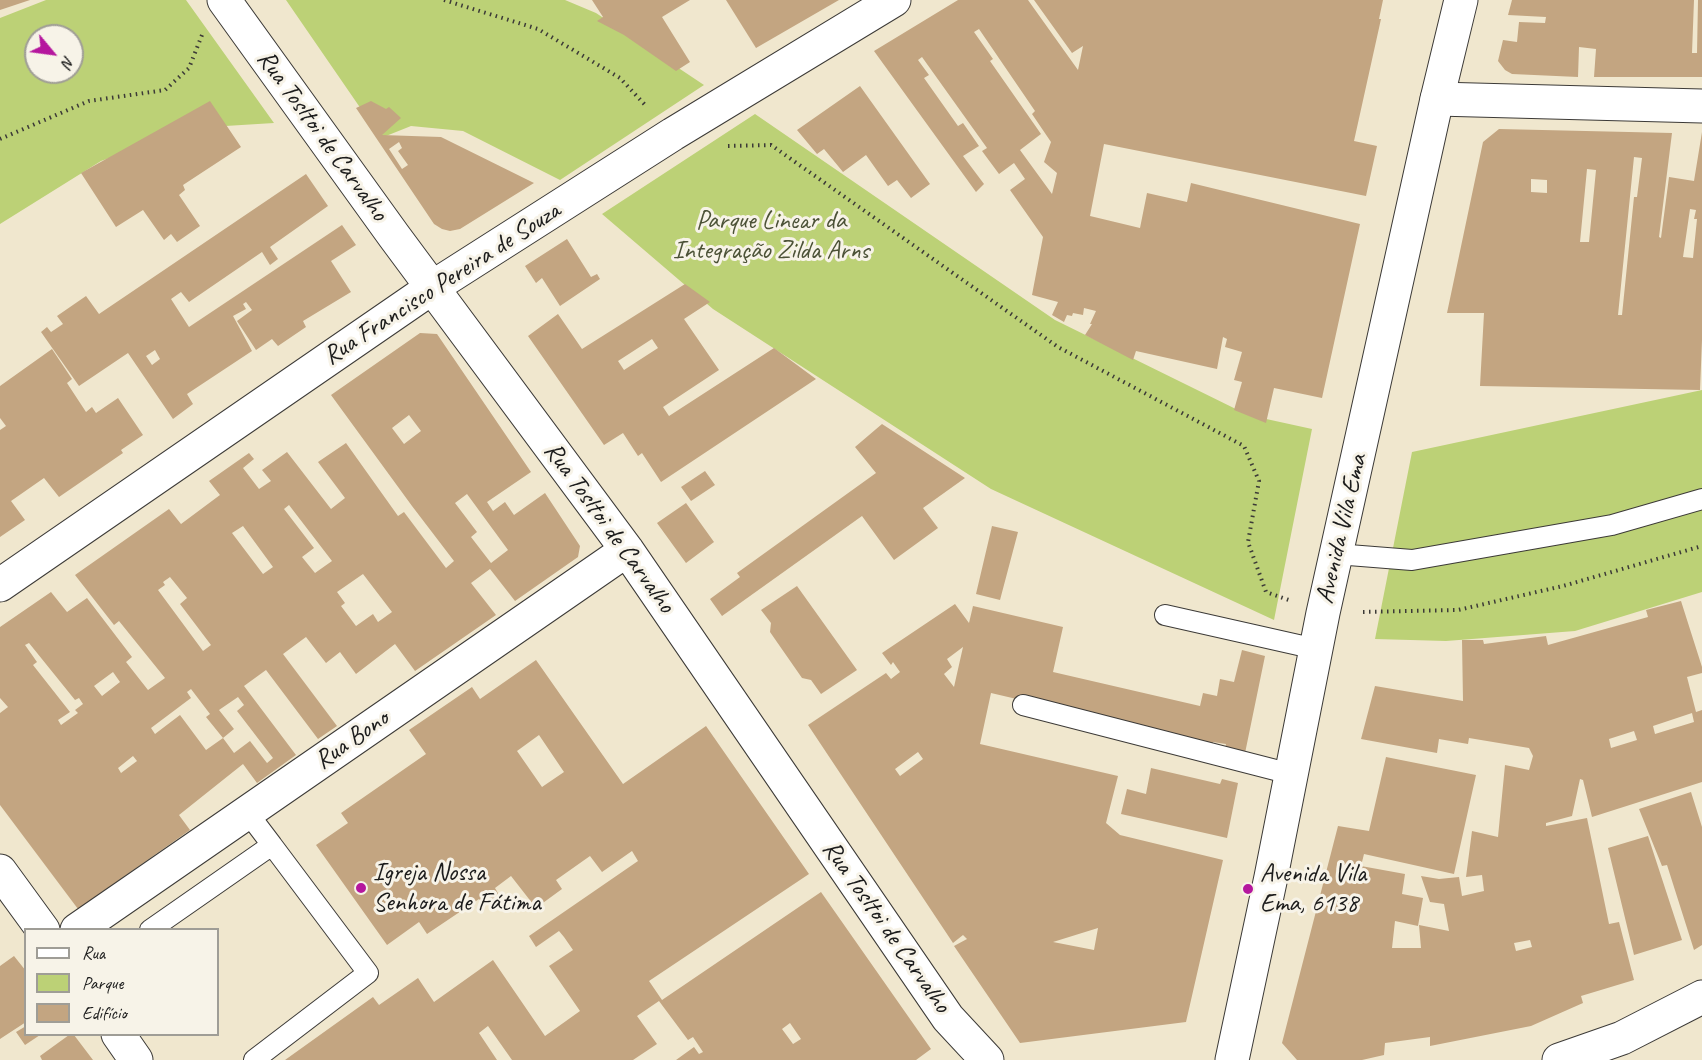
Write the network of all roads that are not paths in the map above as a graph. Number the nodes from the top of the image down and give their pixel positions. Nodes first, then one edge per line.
1 (894, 0) edge
2 (1461, 0) edge
3 (226, 3) edge
4 (1437, 99) junction
5 (1702, 106) edge
6 (433, 287) junction
7 (1702, 499) edge
8 (627, 550) junction
9 (1336, 554) junction
10 (0, 585) edge
11 (1165, 615) dead end
12 (1316, 649) junction
13 (1023, 705) dead end
14 (1291, 774) junction
15 (247, 812) junction
16 (272, 845) junction
17 (0, 871) edge
18 (42, 928) edge
19 (80, 928) edge
20 (153, 928) edge
21 (1702, 998) edge
22 (119, 1036) edge
23 (136, 1060) edge
24 (254, 1060) edge
25 (987, 1060) edge
26 (1232, 1060) edge
27 (1559, 1060) edge

1 - 6 street, Rua Francisco Pereira de Souza
2 - 4 street, Avenida Vila Ema
3 - 6 street, Rua Tosltoi de Carvalho
4 - 5 street
4 - 9 street, Avenida Vila Ema
6 - 8 street, Rua Tosltoi de Carvalho
6 - 10 street, Rua Francisco Pereira de Souza
7 - 9 lane
8 - 15 street, Rua Bono
8 - 25 street, Rua Tosltoi de Carvalho
9 - 12 street, Avenida Vila Ema
11 - 12 lane
12 - 14 street, Avenida Vila Ema
13 - 14 lane
14 - 26 street, Avenida Vila Ema
15 - 16 lane
15 - 19 street, Rua Bono
16 - 20 lane
16 - 24 lane
17 - 18 street
21 - 27 street
22 - 23 street

